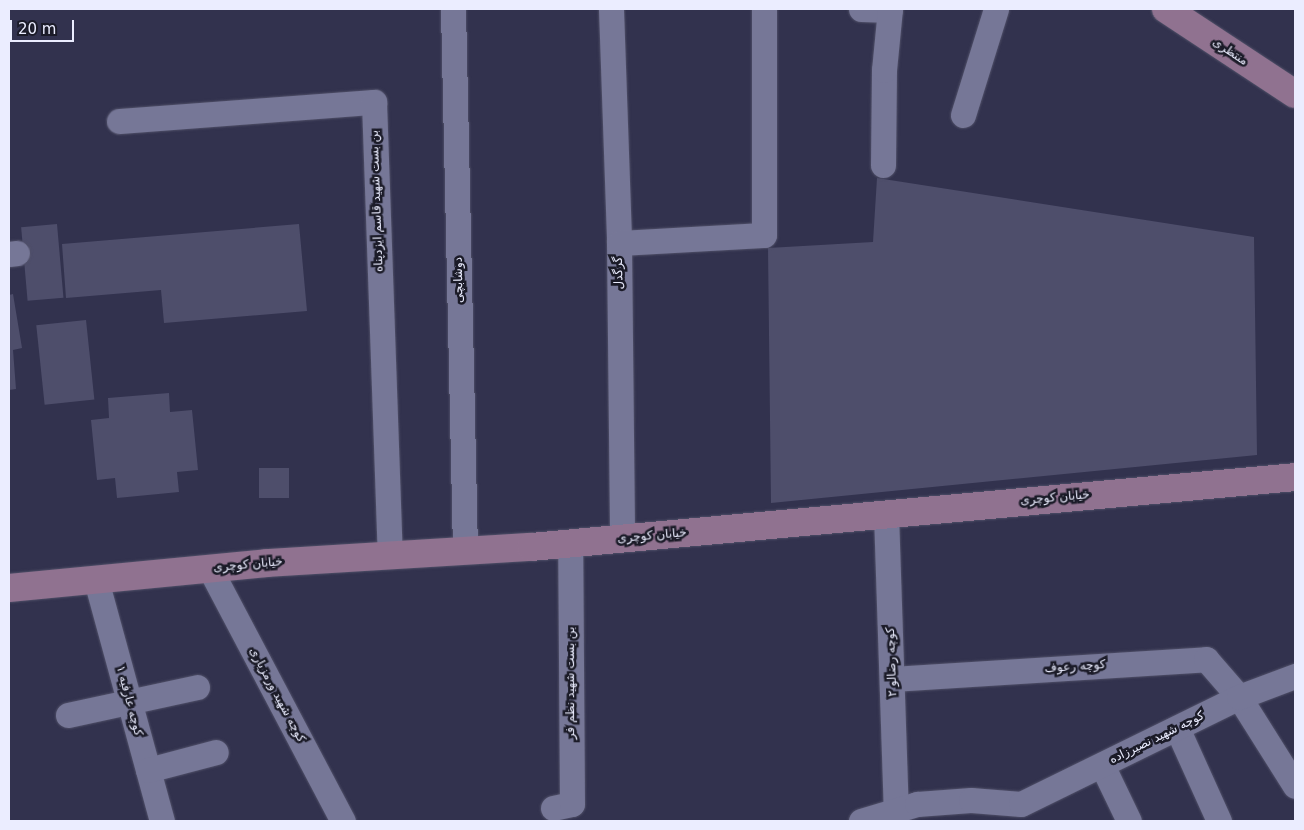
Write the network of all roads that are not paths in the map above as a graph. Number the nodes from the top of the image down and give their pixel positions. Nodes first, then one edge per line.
1 (453, 9) edge
2 (611, 9) edge
3 (764, 9) edge
4 (861, 9) edge
5 (996, 9) edge
6 (1166, 9) edge
7 (890, 10) edge
8 (1295, 94) edge
9 (963, 115) dead end
10 (119, 121) dead end
11 (883, 165) dead end
12 (619, 243) junction
13 (1295, 477) edge
14 (886, 514) junction
15 (622, 538) junction
16 (570, 543) junction
17 (465, 551) junction
18 (390, 555) junction
19 (210, 568) junction
20 (96, 580) junction
21 (9, 588) edge
22 (1295, 676) edge
23 (892, 679) junction
24 (197, 687) dead end
25 (1239, 697) junction
26 (129, 702) junction
27 (68, 715) dead end
28 (1177, 728) junction
29 (216, 752) dead end
30 (1102, 765) junction
31 (148, 770) junction
32 (1295, 786) edge
33 (552, 808) dead end
34 (896, 810) junction
35 (1025, 812) edge
36 (162, 821) edge
37 (343, 821) edge
38 (861, 821) edge
39 (1129, 821) edge
40 (1220, 821) edge

1 - 17 street, دوشابچی
2 - 12 street, گرگدل
3 - 12 street
4 - 7 street
5 - 9 street
6 - 8 main road, منتظری
7 - 11 street
10 - 18 street, بن بست شهید قاسم ایزدپناه
12 - 15 street, گرگدل
13 - 14 main road, خیابان کوچری
14 - 15 main road, خیابان کوچری
14 - 23 street, کوچه رضالو ۲
15 - 16 main road, خیابان کوچری
16 - 17 main road, خیابان کوچری
16 - 33 street, بن بست شهید نظم فر
17 - 18 main road, خیابان کوچری
18 - 19 main road, خیابان کوچری
19 - 20 main road, خیابان کوچری
19 - 37 street, کوچه شهید ورمزیاری
20 - 21 main road, خیابان کوچری
20 - 26 street, کوچه عارفیه ۱
22 - 25 street, کوچه شهید نصیرزاده
23 - 25 street, کوچه رعوف
23 - 34 street, کوچه رضالو ۲
24 - 26 street
25 - 28 street, کوچه شهید نصیرزاده
25 - 32 street
26 - 27 street
26 - 31 street, کوچه عارفیه ۱
28 - 30 street, کوچه شهید نصیرزاده
28 - 40 street
29 - 31 street
30 - 35 street, کوچه شهید نصیرزاده
30 - 39 street
31 - 36 street, کوچه عارفیه ۱
34 - 35 street
34 - 38 street

